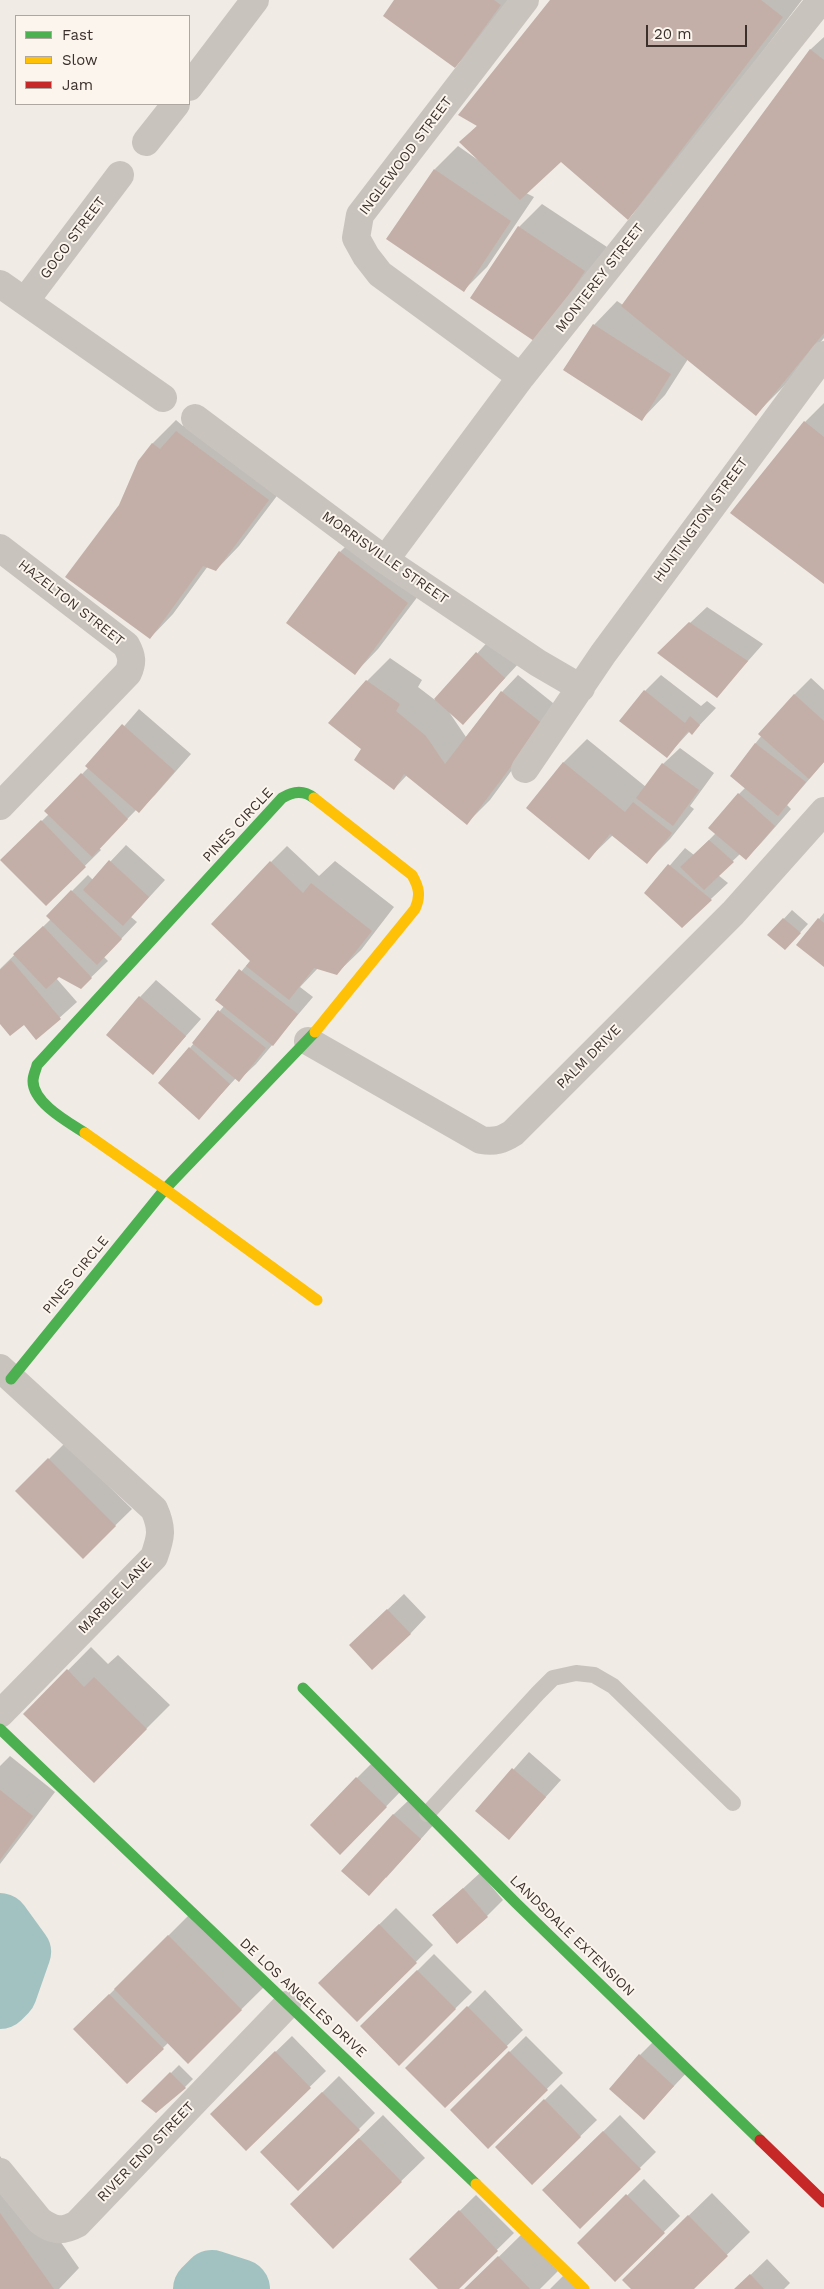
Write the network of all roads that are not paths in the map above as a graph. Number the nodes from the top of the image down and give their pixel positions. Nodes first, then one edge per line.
1 (255, 0) edge
2 (525, 0) edge
3 (820, 0) edge
4 (190, 86) edge
5 (175, 105) edge
6 (146, 142) dead end
7 (120, 175) dead end
8 (0, 284) edge
9 (25, 301) junction
10 (824, 354) edge
11 (521, 377) junction
12 (163, 398) dead end
13 (195, 418) dead end
14 (0, 548) edge
15 (385, 560) junction
16 (581, 688) junction
17 (525, 769) dead end
18 (0, 806) edge
19 (824, 811) edge
20 (308, 1041) junction
21 (165, 1189) junction
22 (317, 1300) dead end
23 (6, 1373) edge
24 (303, 1688) dead end
25 (0, 1714) edge
26 (0, 1729) edge
27 (733, 1803) dead end
28 (427, 1814) junction
29 (287, 2005) junction
30 (0, 2172) edge
31 (824, 2202) edge
32 (584, 2289) edge

1 - 4 street
2 - 11 street, INGLEWOOD STREET
3 - 11 street, MONTEREY STREET
5 - 6 street
7 - 9 street, GOCO STREET
8 - 9 street
9 - 12 street
10 - 16 street, HUNTINGTON STREET
11 - 15 street, MONTEREY STREET
13 - 15 street, MORRISVILLE STREET
14 - 18 street, HAZELTON STREET
15 - 16 street, MORRISVILLE STREET
16 - 17 street, HUNTINGTON STREET
19 - 20 street, PALM DRIVE
20 - 21 street, PINES CIRCLE
20 - 21 street, PINES CIRCLE
21 - 22 street, PINES CIRCLE
21 - 23 street, PINES CIRCLE
23 - 25 street, MARBLE LANE
24 - 28 street, LANDSDALE EXTENSION
26 - 29 street, DE LOS ANGELES DRIVE
27 - 28 lane
28 - 31 street, LANDSDALE EXTENSION
29 - 30 street, RIVER END STREET
29 - 32 street, DE LOS ANGELES DRIVE

